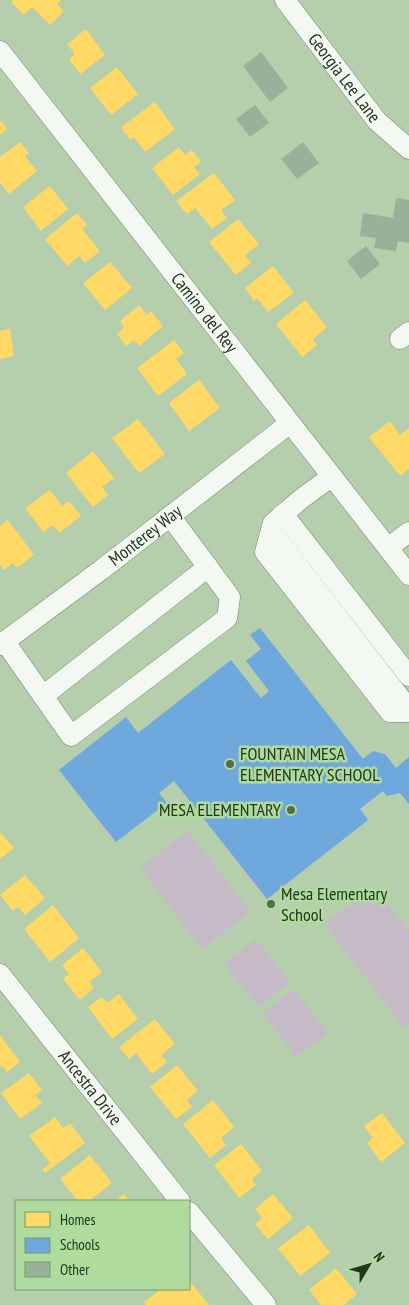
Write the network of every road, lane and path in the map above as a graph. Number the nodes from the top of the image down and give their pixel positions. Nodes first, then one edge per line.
1 (285, 0) edge
2 (0, 51) edge
3 (409, 149) edge
4 (290, 422) junction
5 (331, 477) junction
6 (283, 514) junction
7 (170, 516) junction
8 (409, 532) edge
9 (388, 548) junction
10 (208, 567) junction
11 (409, 575) edge
12 (2, 644) edge
13 (409, 676) edge
14 (43, 696) junction
15 (409, 711) edge
16 (0, 974) edge
17 (179, 1200) edge
18 (190, 1213) edge
19 (266, 1305) edge

1 - 3 street, Georgia Lee Lane
2 - 4 street, Camino del Rey
4 - 5 street, Camino del Rey
4 - 7 street, Monterey Way
5 - 6 street
5 - 9 street, Camino del Rey
6 - 13 street
6 - 15 street
7 - 10 street
7 - 12 street, Monterey Way
8 - 9 street
9 - 11 street, Camino del Rey
10 - 14 street
10 - 14 street
12 - 14 street
16 - 17 street, Ancestra Drive
18 - 19 street

